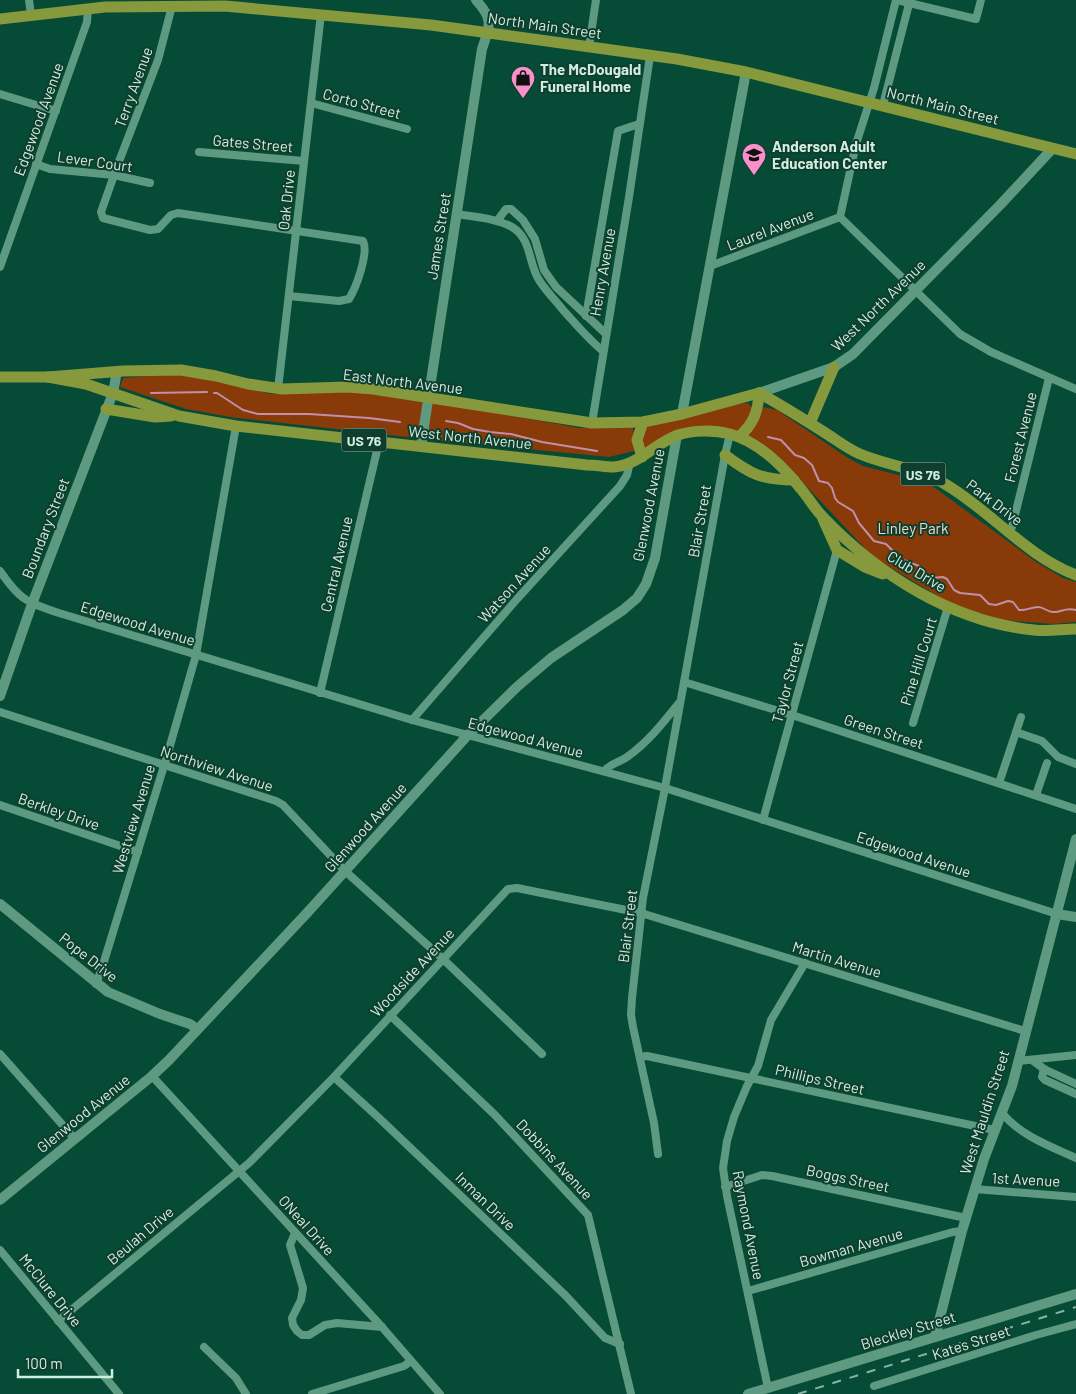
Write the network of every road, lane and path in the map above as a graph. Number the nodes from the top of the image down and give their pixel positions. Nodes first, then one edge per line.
1 (29, 0) edge
2 (476, 0) edge
3 (596, 0) edge
4 (896, 0) edge
5 (981, 0) edge
6 (910, 1) edge
7 (172, 6) junction
8 (88, 9) junction
9 (321, 14) junction
10 (32, 15) junction
11 (0, 19) edge
12 (489, 32) junction
13 (589, 46) junction
14 (650, 56) junction
15 (746, 72) junction
16 (0, 94) edge
17 (868, 102) junction
18 (310, 103) junction
19 (883, 105) junction
20 (56, 111) junction
21 (639, 124) junction
22 (407, 128) dead end
23 (1053, 148) junction
24 (199, 152) dead end
25 (1076, 154) edge
26 (304, 161) junction
27 (36, 164) junction
28 (114, 175) junction
29 (150, 183) dead end
30 (456, 214) junction
31 (840, 217) junction
32 (496, 221) junction
33 (296, 231) junction
34 (3, 250) edge
35 (710, 266) junction
36 (0, 267) edge
37 (915, 292) junction
38 (288, 296) junction
39 (586, 316) junction
40 (606, 334) junction
41 (603, 351) junction
42 (834, 367) junction
43 (117, 371) junction
44 (0, 377) edge
45 (48, 378) junction
46 (1049, 378) junction
47 (278, 389) junction
48 (1076, 389) edge
49 (113, 392) junction
50 (759, 394) junction
51 (428, 398) junction
52 (106, 410) junction
53 (682, 414) junction
54 (179, 416) junction
55 (643, 422) junction
56 (592, 423) junction
57 (810, 423) junction
58 (236, 426) junction
59 (677, 435) junction
60 (734, 436) junction
61 (379, 442) junction
62 (421, 446) junction
63 (725, 455) junction
64 (642, 457) junction
65 (630, 462) junction
66 (794, 480) junction
67 (821, 515) junction
68 (1009, 531) junction
69 (837, 550) junction
70 (0, 571) edge
71 (1076, 575) edge
72 (895, 578) junction
73 (32, 604) junction
74 (948, 607) junction
75 (1076, 629) edge
76 (196, 655) junction
77 (684, 682) junction
78 (320, 693) junction
79 (0, 696) edge
80 (680, 702) junction
81 (0, 712) edge
82 (792, 715) junction
83 (1021, 717) dead end
84 (412, 720) junction
85 (913, 723) dead end
86 (1016, 732) junction
87 (467, 736) junction
88 (1047, 763) dead end
89 (1076, 764) edge
90 (164, 765) junction
91 (604, 771) junction
92 (999, 784) junction
93 (665, 788) junction
94 (1036, 796) junction
95 (0, 805) edge
96 (1076, 808) edge
97 (763, 820) junction
98 (1076, 839) edge
99 (138, 852) junction
100 (345, 871) junction
101 (0, 904) edge
102 (641, 913) junction
103 (1057, 914) junction
104 (1076, 917) edge
105 (443, 959) junction
106 (806, 963) junction
107 (96, 984) junction
108 (390, 1015) junction
109 (197, 1030) junction
110 (1025, 1031) junction
111 (0, 1054) edge
112 (542, 1054) dead end
113 (1076, 1055) edge
114 (640, 1057) junction
115 (1032, 1060) junction
116 (1018, 1061) junction
117 (1044, 1069) junction
118 (152, 1076) junction
119 (334, 1077) junction
120 (752, 1078) junction
121 (1076, 1084) edge
122 (1076, 1094) edge
123 (1002, 1113) junction
124 (994, 1130) junction
125 (76, 1139) junction
126 (658, 1154) dead end
127 (1076, 1158) edge
128 (240, 1171) junction
129 (725, 1186) junction
130 (974, 1189) junction
131 (1076, 1197) edge
132 (0, 1200) edge
133 (966, 1218) junction
134 (962, 1231) junction
135 (295, 1233) junction
136 (0, 1250) edge
137 (748, 1291) junction
138 (1076, 1294) edge
139 (58, 1321) junction
140 (1076, 1324) edge
141 (382, 1327) junction
142 (935, 1337) junction
143 (620, 1344) junction
144 (204, 1347) dead end
145 (411, 1362) junction
146 (874, 1386) dead end
147 (768, 1388) junction
148 (119, 1394) edge
149 (246, 1394) edge
150 (312, 1394) edge
151 (440, 1394) edge
152 (631, 1394) edge
153 (748, 1394) edge

1 - 10 street
2 - 12 street
3 - 13 street
4 - 6 street
4 - 17 street
5 - 6 street
6 - 19 street
7 - 8 main road, North Main Street
7 - 9 main road, North Main Street
7 - 28 street, Terry Avenue
8 - 10 main road, North Main Street
8 - 20 street, Edgewood Avenue
9 - 12 main road, North Main Street
9 - 18 street, Oak Drive
10 - 11 main road, North Main Street
12 - 13 main road, North Main Street
12 - 30 street, James Street
13 - 14 main road, North Main Street
14 - 15 main road, North Main Street
14 - 21 street, Henry Avenue
15 - 17 main road, North Main Street
15 - 35 street
16 - 20 street
17 - 19 main road, North Main Street
17 - 31 street
18 - 22 street, Corto Street
18 - 26 street, Oak Drive
19 - 23 main road, North Main Street
20 - 27 street, Edgewood Avenue
21 - 39 street, Henry Avenue
21 - 40 street, Henry Avenue
23 - 25 main road, North Main Street
23 - 37 street, West North Avenue
24 - 26 street, Gates Street
26 - 33 street, Oak Drive
27 - 28 street, Lever Court
27 - 34 street, Edgewood Avenue
28 - 29 street, Lever Court
28 - 33 street, Terry Avenue
30 - 32 street
30 - 51 street, James Street
31 - 35 street, Laurel Avenue
31 - 37 street
32 - 39 street
32 - 41 street
33 - 38 street, Oak Drive
33 - 38 street
34 - 36 street, Edgewood Avenue
35 - 53 street
37 - 42 street, West North Avenue
37 - 46 street
38 - 47 street, Oak Drive
39 - 40 street
40 - 41 street, Henry Avenue
41 - 56 street, Henry Avenue
42 - 50 street, West North Avenue
42 - 57 main road
43 - 45 main road, East North Avenue / US 76
43 - 47 main road, East North Avenue / US 76
43 - 49 street, Boundary Street
44 - 45 main road, East North Avenue / US 76
45 - 49 main road, West North Avenue / US 76
46 - 48 street
46 - 68 street, Forest Avenue
47 - 51 main road, East North Avenue / US 76
49 - 52 street, Boundary Street
49 - 54 main road, West North Avenue / US 76
50 - 53 main road, West North Avenue / US 76
50 - 57 main road, Park Drive / US 76
50 - 60 main road
51 - 56 main road, East North Avenue / US 76
51 - 62 street, James Street
52 - 54 main road
52 - 73 street, Boundary Street
53 - 55 main road, East North Avenue / US 76
54 - 58 main road, West North Avenue / US 76
55 - 56 main road, East North Avenue / US 76
55 - 64 main road
57 - 68 main road, Park Drive / US 76
58 - 61 main road, West North Avenue / US 76
58 - 76 street, Westview Avenue
59 - 60 main road, US 76
59 - 64 main road, West North Avenue / US 76
59 - 87 street, Glenwood Avenue
60 - 63 street, Blair Street
60 - 66 main road, Club Drive / US 76
61 - 62 main road, West North Avenue / US 76
61 - 78 street, Central Avenue
62 - 65 main road, West North Avenue / US 76
63 - 66 main road
63 - 77 street, Blair Street
64 - 65 main road, West North Avenue / US 76
65 - 84 street, Watson Avenue
66 - 67 main road, Club Drive / US 76
67 - 69 main road
67 - 72 main road, Club Drive / US 76
68 - 71 main road, Park Drive / US 76
69 - 72 main road
69 - 82 street, Taylor Street
70 - 73 street, Edgewood Avenue
72 - 74 main road, Club Drive / US 76
73 - 76 street, Edgewood Avenue
73 - 79 street, Boundary Street
74 - 75 main road, Club Drive / US 76
74 - 85 street, Pine Hill Court
76 - 78 street, Edgewood Avenue
76 - 90 street, Westview Avenue
77 - 80 street, Blair Street
77 - 82 street, Green Street
78 - 84 street, Edgewood Avenue
80 - 91 street, Blair Street
80 - 93 street, Blair Street
81 - 90 street, Northview Avenue
82 - 92 street, Green Street
82 - 97 street, Taylor Street
83 - 86 street
84 - 87 street, Edgewood Avenue
86 - 89 street
86 - 92 street
87 - 91 street, Edgewood Avenue
87 - 100 street, Glenwood Avenue
88 - 94 street
90 - 99 street, Westview Avenue
90 - 100 street, Northview Avenue
91 - 93 street, Edgewood Avenue
92 - 94 street, Green Street
93 - 97 street, Edgewood Avenue
93 - 102 street, Blair Street
94 - 96 street, Green Street
95 - 99 street, Berkley Drive
97 - 103 street, Edgewood Avenue
98 - 103 street, West Mauldin Street
99 - 107 street, Westview Avenue
100 - 105 street, Northview Avenue
100 - 109 street, Glenwood Avenue
101 - 107 street, Pope Drive
102 - 105 street, Woodside Avenue
102 - 106 street, Martin Avenue
102 - 114 street, Blair Street
103 - 104 street
103 - 110 street, West Mauldin Street
105 - 108 street, Woodside Avenue
105 - 112 street, Northview Avenue
106 - 110 street, Martin Avenue
106 - 120 street, Raymond Avenue
107 - 109 street, Pope Drive
108 - 119 street, Woodside Avenue
108 - 143 street, Dobbins Avenue
109 - 118 street, Glenwood Avenue
110 - 116 street, West Mauldin Street
111 - 125 street
113 - 115 street
114 - 120 street, Phillips Street
114 - 126 street, Blair Street
115 - 116 street
115 - 117 street
116 - 123 street, West Mauldin Street
117 - 121 street
117 - 122 street
118 - 125 street, Glenwood Avenue
118 - 128 street, ONeal Drive
119 - 128 street, Woodside Avenue
119 - 143 street, Inman Drive
120 - 124 street, Phillips Street
120 - 129 street, Raymond Avenue
123 - 124 street, West Mauldin Street
123 - 127 street
124 - 130 street, West Mauldin Street
125 - 132 street, Glenwood Avenue
128 - 135 street, ONeal Drive
128 - 139 street, Beulah Drive
129 - 133 street, Boggs Street
129 - 137 street, Raymond Avenue
130 - 131 street, 1st Avenue
130 - 133 street, West Mauldin Street
133 - 134 street, West Mauldin Street
134 - 137 street, Bowman Avenue
134 - 142 street, West Mauldin Street
135 - 141 street, ONeal Drive
135 - 141 street
136 - 139 street, McClure Drive
137 - 147 street, Raymond Avenue
138 - 142 street, Bleckley Street
139 - 148 street, McClure Drive
140 - 146 street, Kates Street
141 - 145 street, ONeal Drive
142 - 147 street, Bleckley Street
143 - 152 street, Dobbins Avenue
144 - 149 street
145 - 150 street
145 - 151 street, ONeal Drive
147 - 153 street, Bleckley Street

